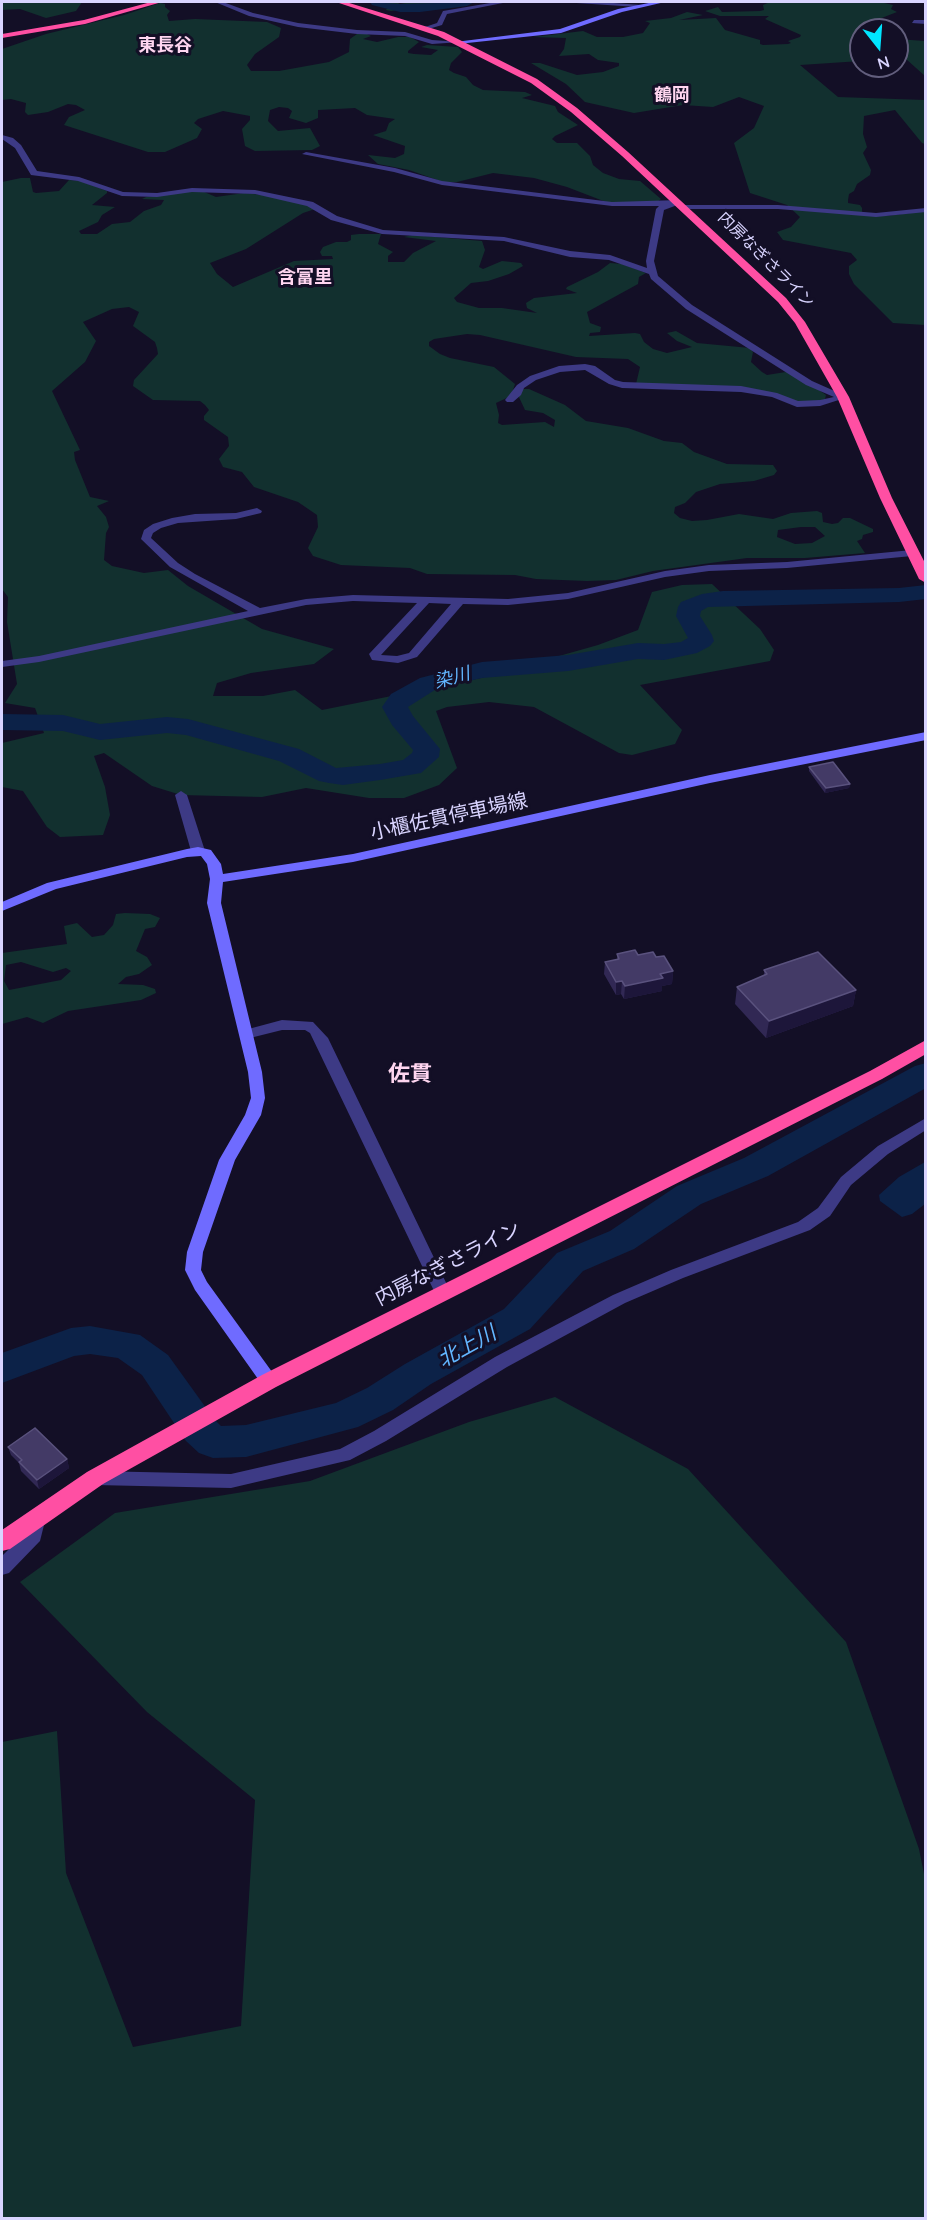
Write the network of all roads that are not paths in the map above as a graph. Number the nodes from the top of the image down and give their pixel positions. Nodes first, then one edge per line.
1 (147, 2) edge
2 (158, 2) edge
3 (218, 2) edge
4 (340, 2) edge
5 (354, 2) edge
6 (505, 2) edge
7 (564, 2) edge
8 (662, 2) edge
9 (638, 5) junction
10 (239, 6) dead end
11 (246, 13) junction
12 (914, 22) dead end
13 (926, 22) edge
14 (429, 27) junction
15 (2, 35) edge
16 (462, 41) junction
17 (2, 137) edge
18 (306, 154) dead end
19 (680, 205) junction
20 (926, 210) edge
21 (651, 272) junction
22 (843, 397) junction
23 (510, 400) dead end
24 (257, 511) dead end
25 (912, 553) junction
26 (925, 578) edge
27 (424, 602) junction
28 (459, 602) junction
29 (257, 611) junction
30 (2, 664) edge
31 (926, 736) edge
32 (180, 795) dead end
33 (198, 851) junction
34 (217, 879) junction
35 (2, 907) edge
36 (246, 1034) junction
37 (926, 1046) edge
38 (926, 1123) edge
39 (442, 1293) junction
40 (270, 1381) junction
41 (95, 1478) junction
42 (37, 1517) junction
43 (2, 1542) edge
44 (2, 1567) edge

1 - 15 highway
2 - 15 highway
3 - 11 street
4 - 14 highway, 内房なぎさライン
5 - 14 highway, 内房なぎさライン
6 - 14 street
7 - 9 street
8 - 9 street
9 - 16 street
10 - 11 street
11 - 16 street
12 - 13 street
14 - 16 highway, 内房なぎさライン
16 - 19 highway, 内房なぎさライン
17 - 21 street
18 - 19 street
19 - 20 street
19 - 21 street
19 - 22 highway, 内房なぎさライン
21 - 22 street
22 - 23 street
22 - 25 highway, 内房なぎさライン
24 - 29 street
25 - 26 highway, 内房なぎさライン
25 - 28 street
27 - 28 street
27 - 28 street
27 - 29 street
29 - 30 street
31 - 34 street, 小櫃佐貫停車場線
32 - 33 street
33 - 34 street
33 - 35 street
34 - 36 street
36 - 39 street
36 - 40 street
37 - 39 highway, 内房なぎさライン
38 - 41 street
39 - 40 highway, 内房なぎさライン
40 - 41 highway, 内房なぎさライン
41 - 42 highway, 内房なぎさライン
42 - 43 highway, 内房なぎさライン
42 - 44 street

